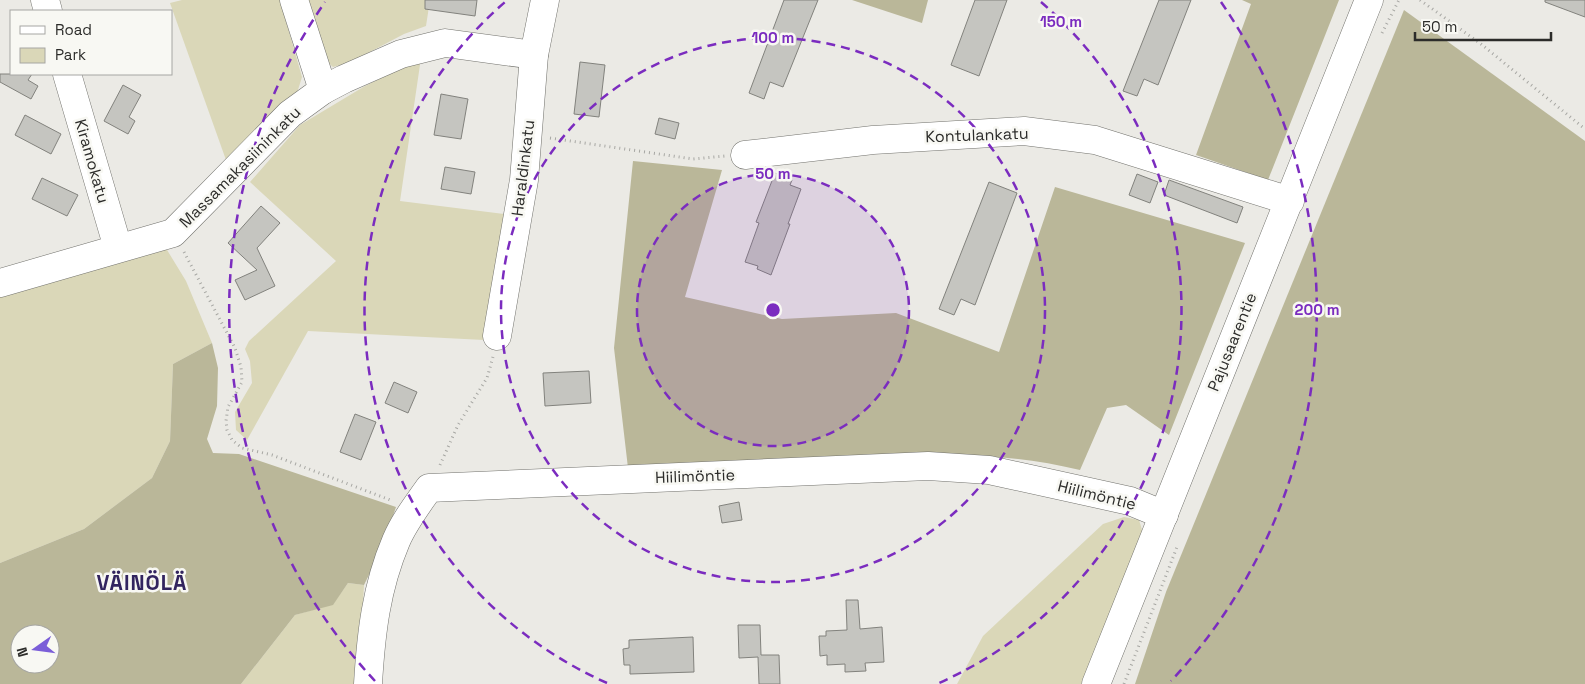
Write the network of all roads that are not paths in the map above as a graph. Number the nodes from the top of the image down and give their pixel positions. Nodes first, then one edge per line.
1 (294, 0) edge
2 (545, 0) edge
3 (1369, 0) edge
4 (534, 55) junction
5 (67, 75) edge
6 (323, 90) junction
7 (745, 155) road end
8 (1290, 201) junction
9 (118, 248) junction
10 (0, 283) edge
11 (497, 336) road end
12 (1164, 515) junction
13 (368, 684) edge
14 (1096, 684) edge

1 - 6 street
2 - 4 street, Haraldinkatu
3 - 8 street, Pajusaarentie
4 - 6 street, Massamakasiininkatu
4 - 11 street, Haraldinkatu
5 - 9 street, Kiramokatu
6 - 9 street, Massamakasiininkatu
7 - 8 street, Kontulankatu
8 - 12 street, Pajusaarentie
9 - 10 street, Massamakasiininkatu
12 - 13 street, Hiilimöntie
12 - 14 street, Pajusaarentie

